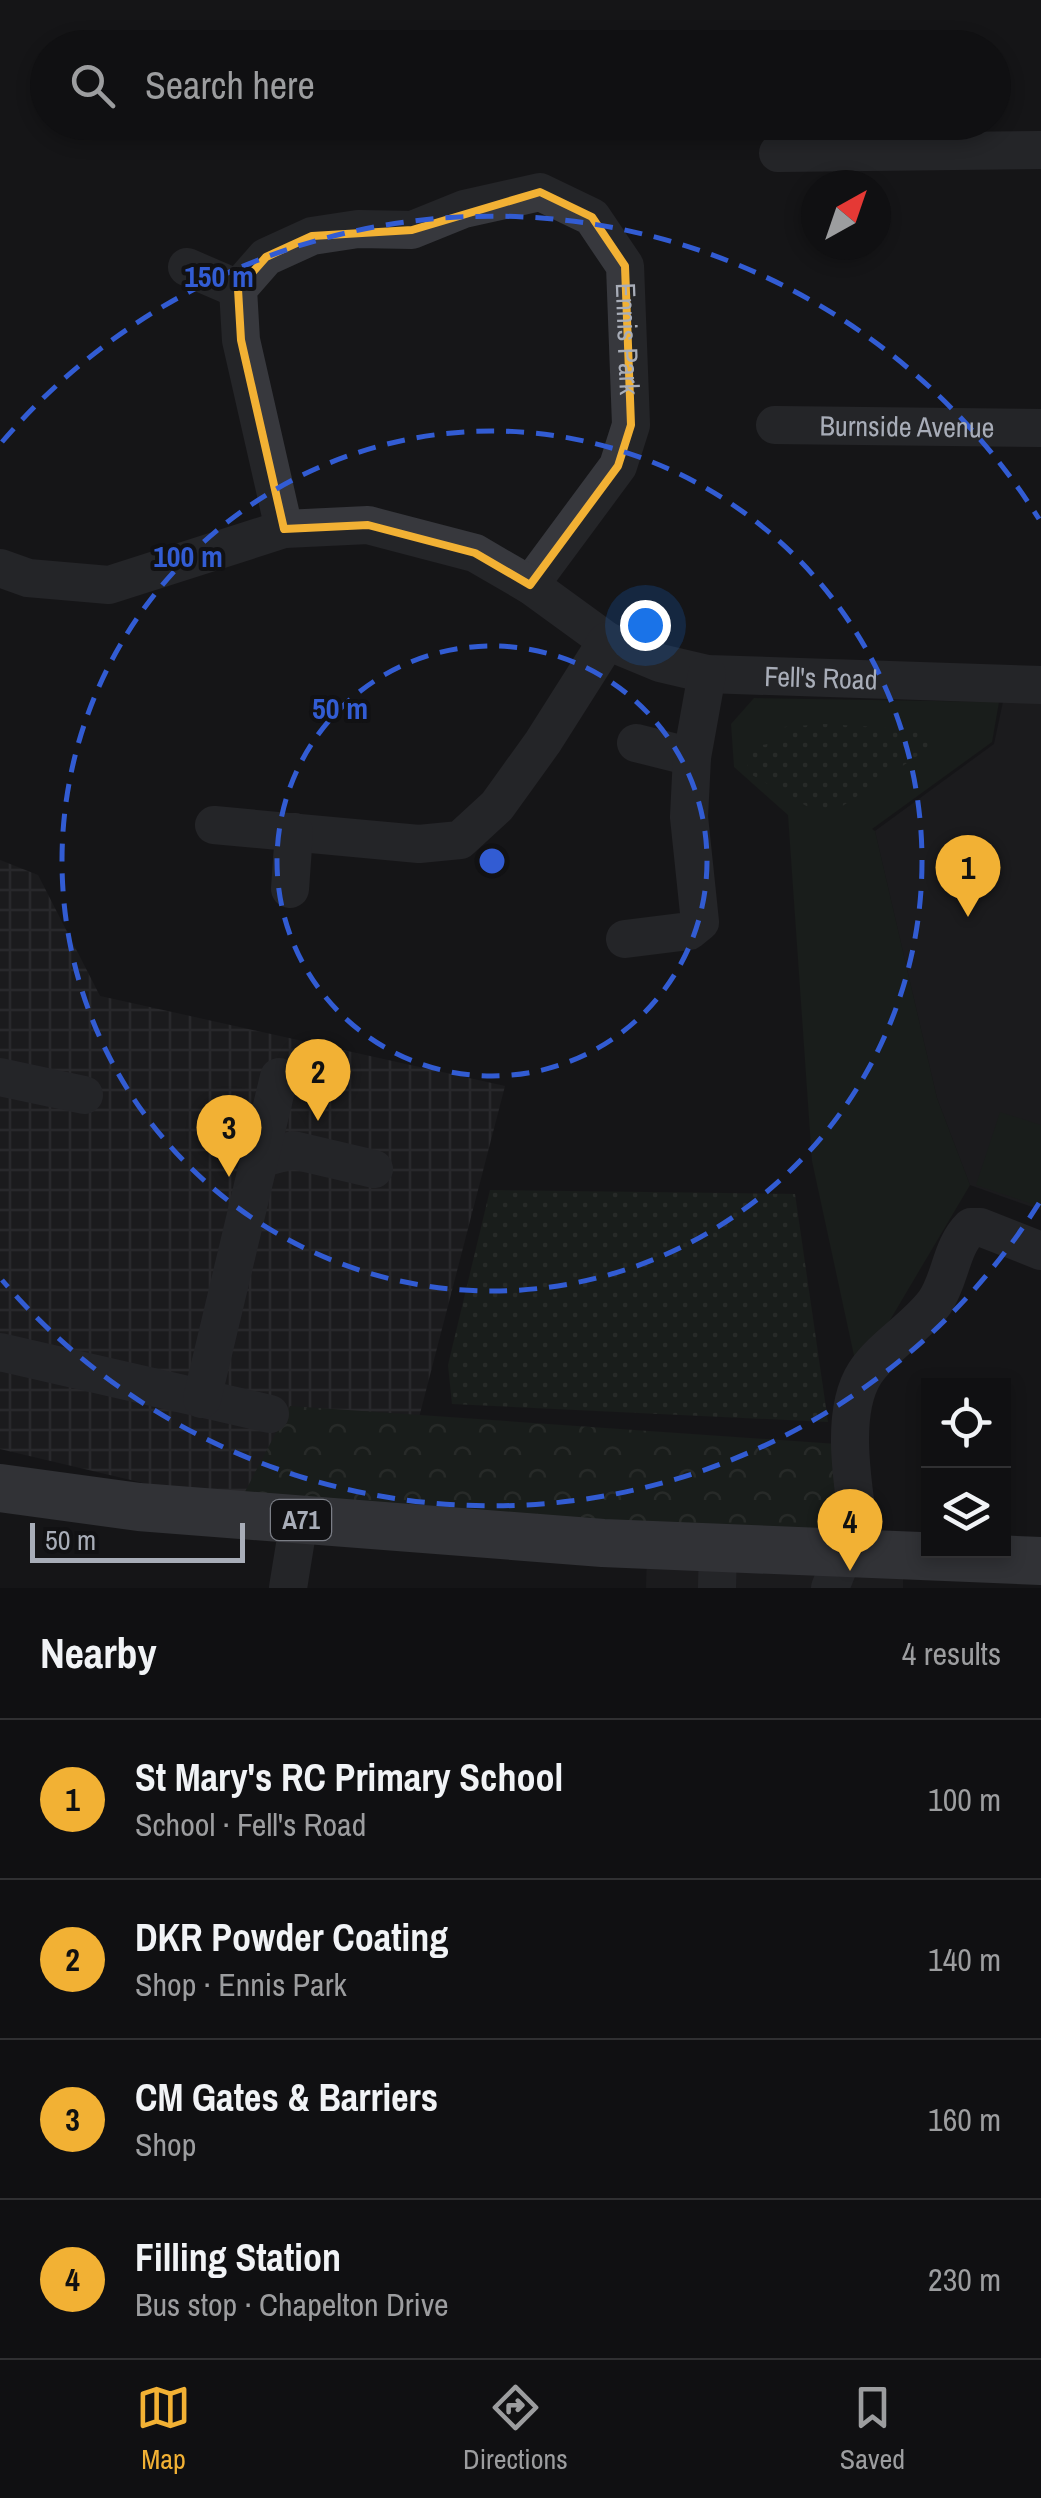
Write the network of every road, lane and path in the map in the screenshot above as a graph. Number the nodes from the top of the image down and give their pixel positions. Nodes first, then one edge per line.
1 (1041, 150) edge
2 (778, 152) dead end
3 (187, 267) dead end
4 (238, 289) junction
5 (775, 426) dead end
6 (1041, 428) edge
7 (284, 529) junction
8 (0, 568) edge
9 (530, 585) junction
10 (607, 641) junction
11 (707, 674) junction
12 (1041, 685) edge
13 (636, 743) dead end
14 (692, 757) junction
15 (214, 825) dead end
16 (294, 832) junction
17 (290, 889) dead end
18 (625, 939) dead end
19 (0, 1077) edge
20 (279, 1077) dead end
21 (84, 1095) dead end
22 (260, 1160) junction
23 (374, 1169) dead end
24 (1041, 1251) edge
25 (0, 1352) edge
26 (202, 1398) junction
27 (270, 1414) dead end
28 (0, 1488) edge
29 (299, 1520) junction
30 (845, 1565) edge
31 (717, 1568) edge
32 (1033, 1570) edge
33 (288, 1588) edge

1 - 2 street
3 - 4 street
4 - 7 street
4 - 9 street, Ennis Park
5 - 6 street, Burnside Avenue
7 - 8 street
7 - 9 street
9 - 10 street
10 - 11 street, Fell's Road
10 - 16 street
11 - 12 street, Fell's Road
11 - 14 street
13 - 14 street
14 - 18 street
15 - 16 street
16 - 17 street
19 - 21 street
20 - 22 street
22 - 23 street
22 - 26 street
24 - 30 street
25 - 26 street
26 - 27 street
28 - 29 main road, A71
29 - 31 main road, A71
29 - 33 street
30 - 31 main road, A71
30 - 32 main road, A71

